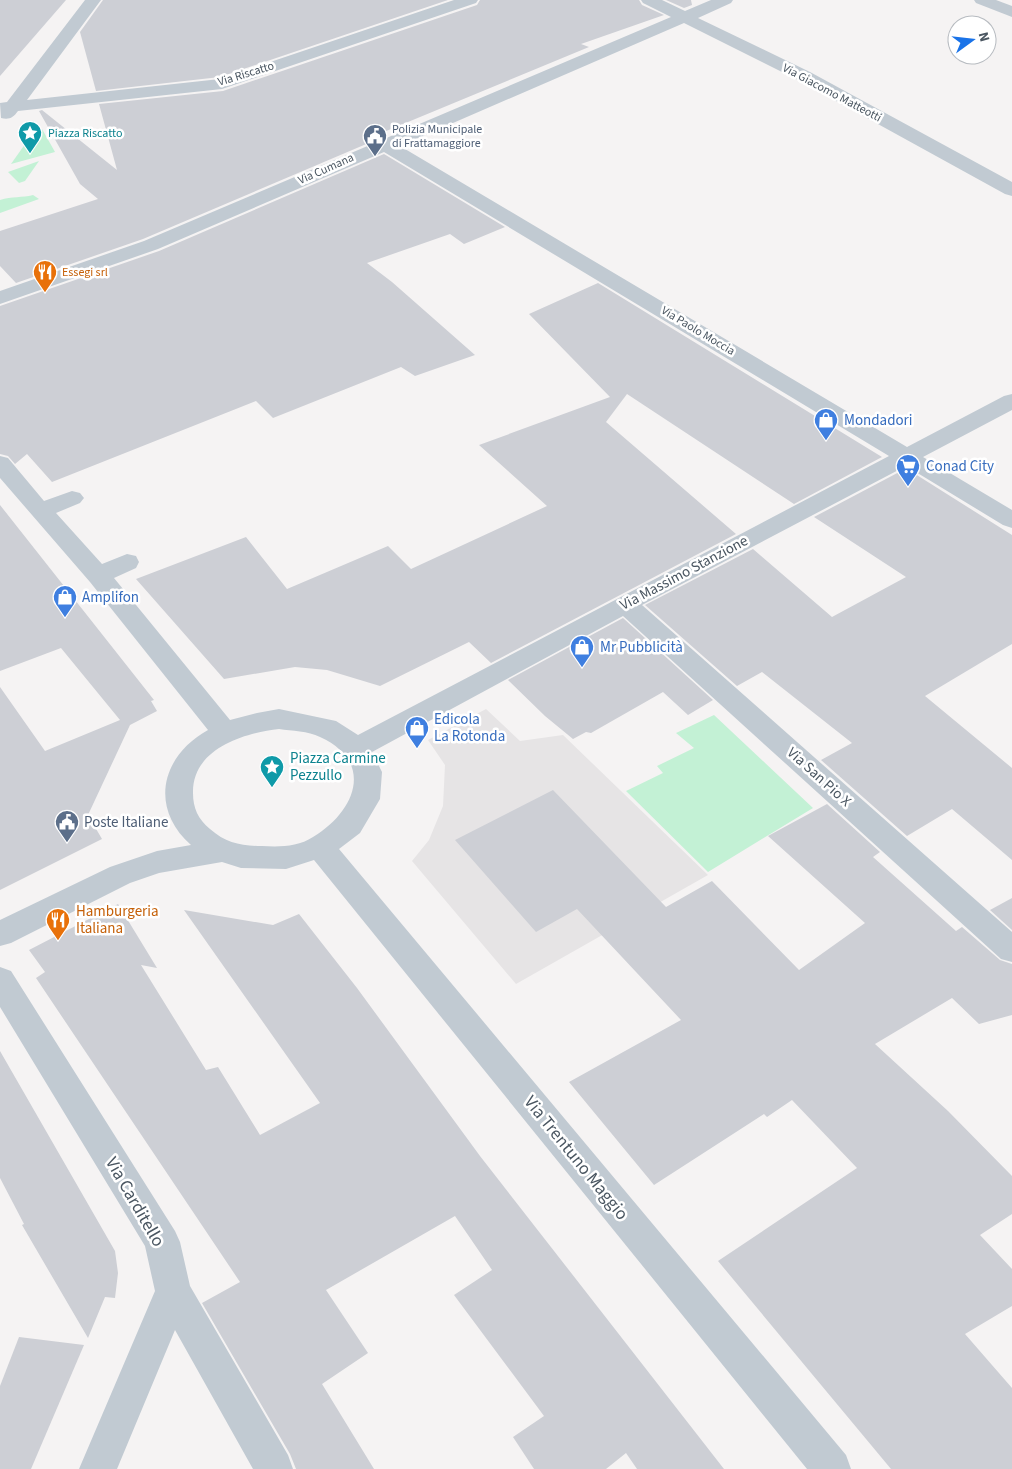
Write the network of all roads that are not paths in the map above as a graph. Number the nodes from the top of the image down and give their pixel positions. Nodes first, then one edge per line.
1 (93, 0) edge
2 (470, 0) edge
3 (649, 0) edge
4 (725, 0) edge
5 (982, 0) edge
6 (1012, 12) edge
7 (682, 18) junction
8 (6, 106) edge
9 (0, 124) edge
10 (384, 144) junction
11 (1012, 190) edge
12 (3, 296) edge
13 (1012, 401) edge
14 (906, 456) junction
15 (0, 463) edge
16 (72, 498) dead end
17 (40, 511) junction
18 (1012, 520) edge
19 (127, 562) dead end
20 (99, 576) junction
21 (625, 604) junction
22 (225, 732) junction
23 (356, 748) junction
24 (320, 847) junction
25 (223, 851) junction
26 (0, 934) edge
27 (1012, 950) edge
28 (0, 980) edge
29 (173, 1291) junction
30 (98, 1469) edge
31 (274, 1469) edge
32 (832, 1469) edge

1 - 8 street
2 - 8 street, Via Riscatto
3 - 7 street, Via Giacomo Matteotti
4 - 7 street, Via Cumana
5 - 6 street
7 - 10 street, Via Cumana
7 - 11 street, Via Giacomo Matteotti
8 - 9 street
10 - 12 street, Via Cumana
10 - 14 street, Via Paolo Moccia
13 - 14 street, Via Massimo Stanzione
14 - 18 street, Via Paolo Moccia
14 - 21 street, Via Massimo Stanzione
15 - 17 street
16 - 17 street
17 - 20 street
19 - 20 street
20 - 22 street
21 - 23 street, Via Massimo Stanzione
21 - 27 street, Via San Pio X
22 - 23 street
22 - 25 street
23 - 24 street
24 - 25 street
24 - 32 street, Via Trentuno Maggio
25 - 26 street
28 - 29 street, Via Carditello
29 - 30 street
29 - 31 street, Via Carditello

